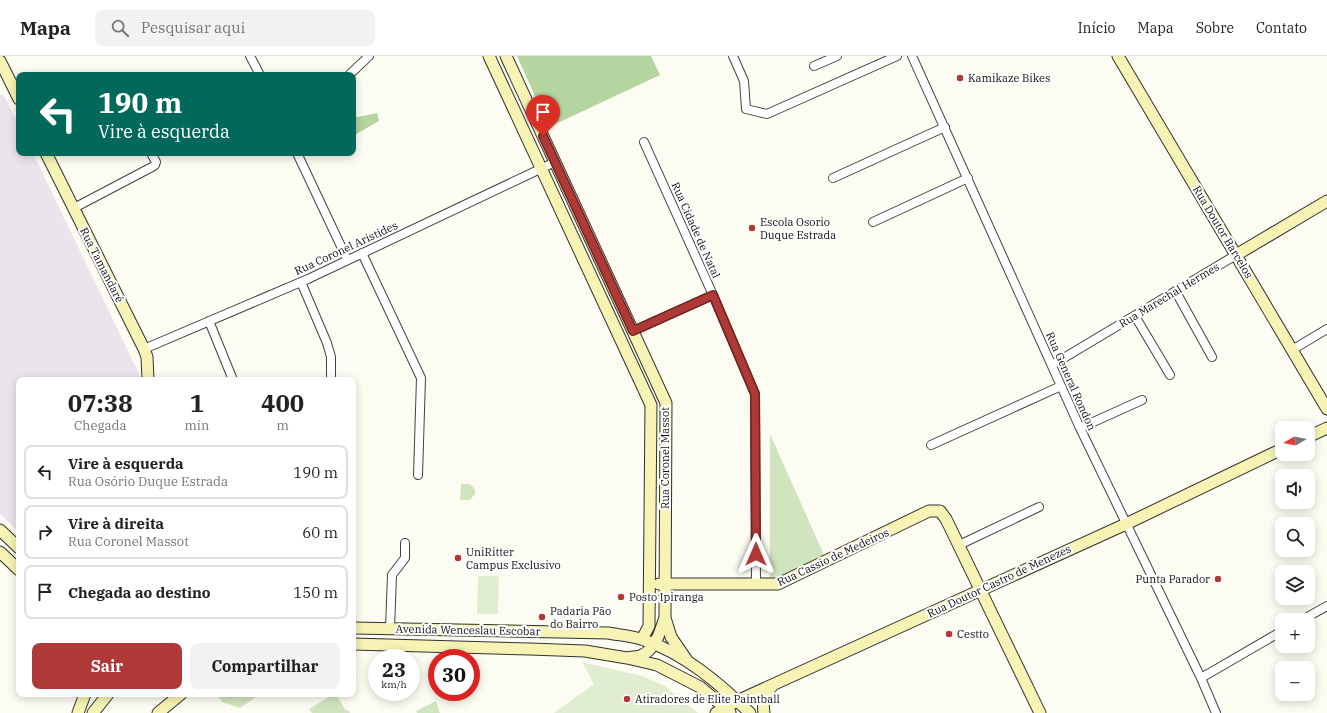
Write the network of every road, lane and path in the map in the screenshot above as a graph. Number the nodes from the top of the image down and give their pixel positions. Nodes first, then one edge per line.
1 (250, 56) edge
2 (369, 56) edge
3 (489, 56) edge
4 (506, 56) edge
5 (732, 56) edge
6 (837, 56) edge
7 (897, 56) edge
8 (912, 56) edge
9 (1118, 56) edge
10 (0, 61) edge
11 (814, 66) dead end
12 (258, 72) edge
13 (352, 72) edge
14 (16, 93) edge
15 (945, 127) junction
16 (644, 142) dead end
17 (48, 156) edge
18 (153, 156) edge
19 (298, 156) edge
20 (555, 162) junction
21 (541, 168) junction
22 (833, 178) dead end
23 (968, 178) junction
24 (1327, 201) edge
25 (74, 208) junction
26 (873, 222) dead end
27 (362, 253) junction
28 (1236, 255) junction
29 (347, 259) junction
30 (301, 282) junction
31 (1176, 292) junction
32 (713, 295) junction
33 (1135, 316) junction
34 (209, 321) junction
35 (1327, 329) edge
36 (633, 331) junction
37 (144, 349) junction
38 (1292, 350) junction
39 (1212, 357) dead end
40 (1052, 365) junction
41 (1170, 375) dead end
42 (148, 377) edge
43 (232, 377) edge
44 (332, 377) edge
45 (1061, 386) junction
46 (1142, 400) dead end
47 (1327, 409) edge
48 (1080, 428) junction
49 (1327, 428) edge
50 (1315, 434) edge
51 (930, 445) dead end
52 (1275, 452) edge
53 (418, 475) dead end
54 (1039, 507) dead end
55 (1126, 524) junction
56 (0, 530) edge
57 (405, 543) dead end
58 (16, 545) edge
59 (959, 545) junction
60 (0, 552) edge
61 (16, 567) edge
62 (650, 584) junction
63 (665, 584) junction
64 (756, 584) junction
65 (980, 590) junction
66 (1327, 606) edge
67 (1314, 613) edge
68 (665, 617) junction
69 (356, 628) edge
70 (390, 629) junction
71 (1275, 635) edge
72 (642, 639) junction
73 (356, 644) edge
74 (655, 644) junction
75 (627, 658) junction
76 (689, 663) junction
77 (1201, 678) junction
78 (774, 684) junction
79 (700, 687) junction
80 (84, 697) edge
81 (106, 697) edge
82 (177, 697) edge
83 (738, 701) junction
84 (724, 711) edge
85 (78, 713) edge
86 (93, 713) edge
87 (158, 713) edge
88 (712, 713) edge
89 (750, 713) edge
90 (764, 713) edge
91 (1040, 713) edge
92 (1216, 713) edge

1 - 12 street
2 - 13 street
3 - 21 street, Rua Coronel Massot
4 - 20 street, Rua Coronel Massot
5 - 7 street
6 - 11 street
8 - 15 street, Rua General Rondon
9 - 28 street, Rua Doutor Barcelos
10 - 14 street
15 - 22 street
15 - 23 street, Rua General Rondon
16 - 32 street, Rua Cidade de Natal
17 - 25 street, Rua Tamandaré
18 - 25 street
19 - 29 street
20 - 21 street, Rua Coronel Aristides
20 - 36 street, Rua Coronel Massot
21 - 27 street, Rua Coronel Aristides
21 - 62 street, Rua Coronel Massot
23 - 26 street
23 - 40 street, Rua General Rondon
24 - 28 street, Rua Marechal Hermes
25 - 37 street, Rua Tamandaré
27 - 29 street, Rua Coronel Aristides
27 - 53 street
28 - 31 street, Rua Marechal Hermes
28 - 38 street, Rua Doutor Barcelos
29 - 30 street, Rua Coronel Aristides
30 - 34 street, Rua Coronel Aristides
30 - 44 street
31 - 33 street, Rua Marechal Hermes
31 - 39 street
32 - 36 street
32 - 64 street, Rua Cidade de Natal
33 - 40 street, Rua Marechal Hermes
33 - 41 street
34 - 37 street, Rua Coronel Aristides
34 - 43 street
35 - 38 street
36 - 63 street, Rua Coronel Massot
37 - 42 street, Rua Tamandaré
38 - 47 street, Rua Doutor Barcelos
40 - 45 street, Rua General Rondon
45 - 48 street, Rua General Rondon
45 - 51 street
46 - 48 street
48 - 55 street, Rua General Rondon
49 - 50 street
52 - 55 street, Rua Doutor Castro de Menezes
54 - 59 street
55 - 65 street, Rua Doutor Castro de Menezes
55 - 77 street, Rua General Rondon
56 - 58 street
57 - 70 street
59 - 64 street, Rua Cassio de Medeiros
59 - 65 street
60 - 61 street
62 - 63 street, Rua Cassio de Medeiros
62 - 72 street, Rua Coronel Massot
63 - 64 street, Rua Cassio de Medeiros
63 - 68 street, Rua Coronel Massot
65 - 78 street, Rua Doutor Castro de Menezes
65 - 91 street
66 - 67 street
68 - 74 street, Rua Coronel Massot
68 - 76 street
69 - 70 street, Avenida Wenceslau Escobar
70 - 72 street, Avenida Wenceslau Escobar
71 - 77 street
72 - 74 street, Avenida Wenceslau Escobar
73 - 75 street, Avenida Wenceslau Escobar
74 - 75 street
74 - 76 street, Avenida Wenceslau Escobar
75 - 79 street, Avenida Wenceslau Escobar
76 - 83 street, Avenida Wenceslau Escobar
77 - 92 street, Rua General Rondon
78 - 83 street, Rua Doutor Castro de Menezes
78 - 90 street
79 - 84 street, Avenida Wenceslau Escobar
79 - 88 street
80 - 85 street
81 - 86 street
82 - 87 street
83 - 84 street, Rua Doutor Castro de Menezes
83 - 89 street, Avenida Wenceslau Escobar

